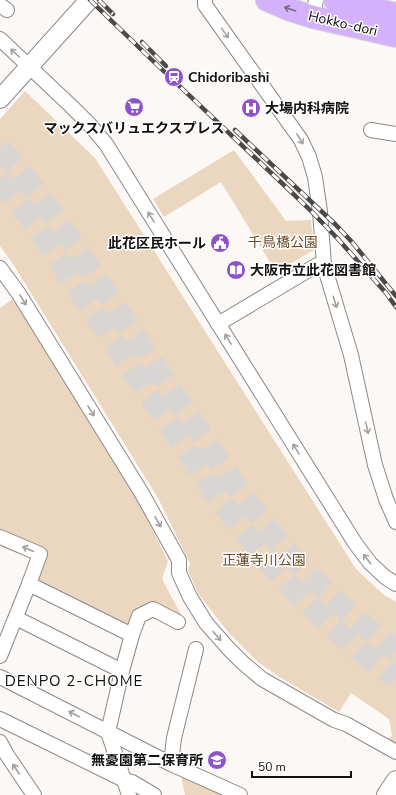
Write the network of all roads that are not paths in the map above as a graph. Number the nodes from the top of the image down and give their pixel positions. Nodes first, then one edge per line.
1 (89, 0) edge
2 (205, 0) edge
3 (267, 0) edge
4 (336, 0) edge
5 (315, 8) edge
6 (396, 12) edge
7 (396, 36) edge
8 (0, 39) edge
9 (24, 73) junction
10 (0, 99) edge
11 (371, 130) dead end
12 (396, 134) edge
13 (324, 265) junction
14 (0, 268) edge
15 (218, 324) junction
16 (396, 522) edge
17 (0, 536) edge
18 (29, 584) junction
19 (396, 584) edge
20 (16, 618) junction
21 (178, 622) dead end
22 (132, 635) junction
23 (196, 649) dead end
24 (0, 656) edge
25 (122, 671) junction
26 (0, 677) edge
27 (0, 719) edge
28 (108, 732) junction
29 (0, 742) edge
30 (396, 752) edge
31 (171, 764) junction
32 (124, 780) junction
33 (396, 780) edge
34 (34, 795) edge
35 (129, 795) edge
36 (154, 795) edge
37 (240, 795) edge
38 (386, 795) edge

1 - 9 street
2 -> 13 street
5 -> 3 main road, Hokko-dori
4 - 6 main road, Hokko-dori
5 - 7 main road, Hokko-dori
9 -> 8 street
9 - 10 street
15 -> 9 street
11 - 12 street
13 - 15 street
13 -> 16 street
14 -> 30 street
19 -> 15 street
18 -> 17 street
18 - 20 street
18 - 22 street
20 - 24 street
20 - 25 street
21 - 22 street
22 - 25 street
23 - 31 street
25 - 28 street
28 -> 26 street
27 - 32 street
28 - 31 street
28 - 32 street
34 -> 29 street
31 - 37 street
32 - 35 street
32 - 36 street
33 - 38 street

